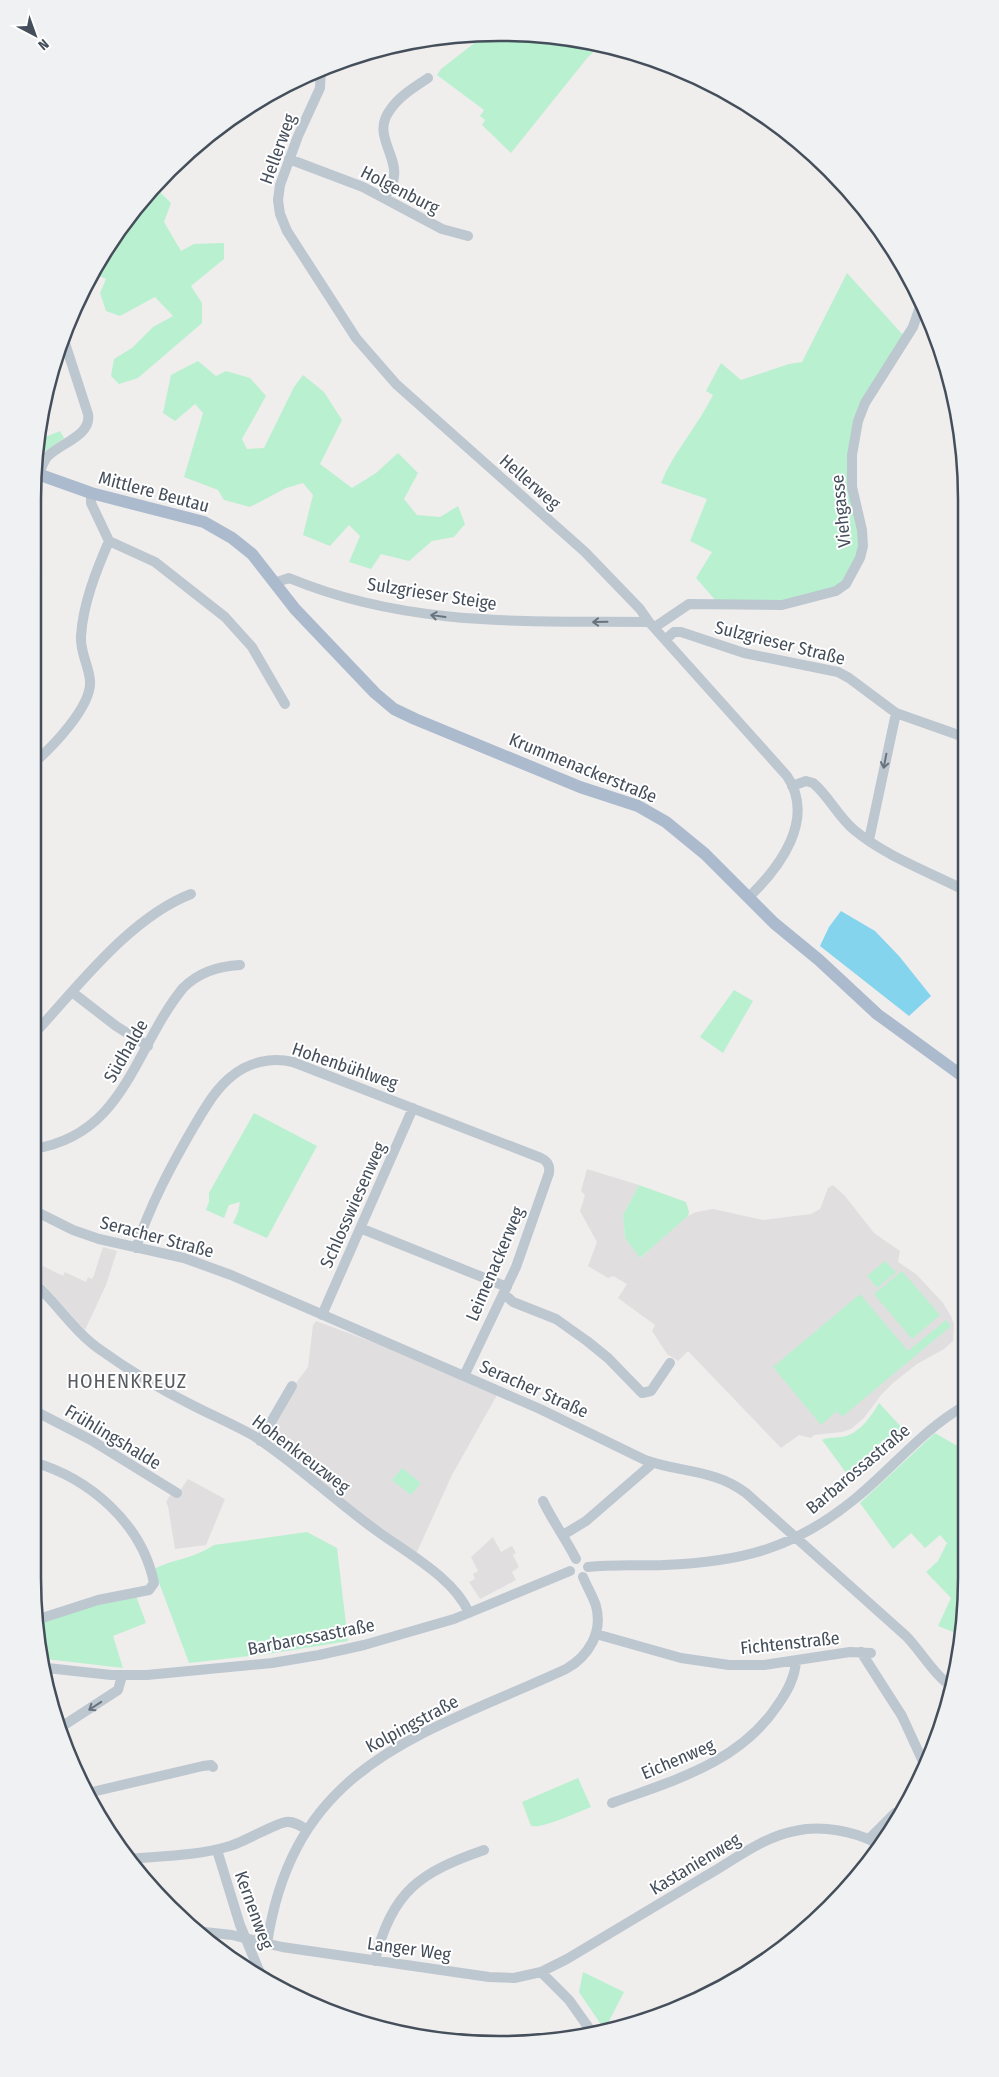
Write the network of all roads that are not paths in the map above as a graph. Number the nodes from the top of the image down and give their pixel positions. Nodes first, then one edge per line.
1 (321, 78) edge
2 (428, 78) dead end
3 (289, 159) junction
4 (385, 197) junction
5 (468, 236) dead end
6 (918, 313) edge
7 (67, 349) edge
8 (43, 464) edge
9 (42, 475) edge
10 (91, 493) junction
11 (109, 542) junction
12 (274, 583) junction
13 (652, 624) junction
14 (666, 639) junction
15 (285, 704) dead end
16 (896, 713) junction
17 (958, 735) edge
18 (41, 754) edge
19 (792, 786) junction
20 (869, 840) junction
21 (958, 887) edge
22 (190, 894) dead end
23 (749, 897) junction
24 (240, 965) dead end
25 (72, 992) junction
26 (41, 1025) edge
27 (148, 1046) junction
28 (958, 1073) edge
29 (413, 1108) junction
30 (41, 1147) edge
31 (548, 1162) joint
32 (41, 1214) edge
33 (360, 1228) junction
34 (136, 1248) junction
35 (41, 1290) edge
36 (505, 1290) junction
37 (322, 1315) junction
38 (670, 1363) dead end
39 (464, 1376) junction
40 (292, 1386) dead end
41 (958, 1411) edge
42 (41, 1415) edge
43 (260, 1441) junction
44 (653, 1463) junction
45 (41, 1465) edge
46 (177, 1493) dead end
47 (544, 1501) dead end
48 (563, 1535) junction
49 (796, 1538) junction
50 (576, 1559) junction
51 (588, 1567) junction
52 (570, 1571) junction
53 (583, 1577) junction
54 (469, 1613) junction
55 (43, 1617) edge
56 (596, 1634) junction
57 (796, 1661) junction
58 (50, 1668) edge
59 (122, 1676) junction
60 (946, 1682) edge
61 (66, 1724) edge
62 (921, 1757) edge
63 (213, 1767) dead end
64 (95, 1791) edge
65 (612, 1803) dead end
66 (884, 1827) edge
67 (308, 1830) junction
68 (873, 1841) edge
69 (217, 1850) junction
70 (484, 1850) dead end
71 (137, 1857) edge
72 (211, 1933) edge
73 (244, 1938) junction
74 (267, 1944) junction
75 (375, 1961) junction
76 (257, 1966) edge
77 (541, 1972) junction
78 (588, 2027) edge

1 - 3 street, Hellerweg
2 - 4 street
3 - 4 street, Holgenburg
3 - 13 street, Hellerweg
4 - 5 street, Holgenburg
6 - 13 street, Viehgasse
7 - 8 street
9 - 10 main road, Mittlere Beutau
10 - 11 street
10 - 12 main road, Mittlere Beutau
11 - 15 street
11 - 18 street
13 -> 12 street, Sulzgrieser Steige
12 - 23 main road, Krummenackerstraße
13 - 14 street, Hellerweg
14 - 16 street, Sulzgrieser Straße
14 - 19 street, Hellerweg
16 - 17 street, Sulzgrieser Straße
16 -> 20 street
19 - 20 street
19 - 23 street, Hellerweg
20 - 21 street
22 - 25 street
23 - 28 main road, Krummenackerstraße
24 - 27 street, Südhalde
25 - 26 street
25 - 27 street
27 - 30 street, Südhalde
29 - 31 street, Hohenbühlweg
29 - 33 street, Schlosswiesenweg
29 - 34 street, Hohenbühlweg
31 - 36 street, Leimenackerweg
32 - 34 street, Seracher Straße
33 - 36 street
33 - 37 street, Schlosswiesenweg
34 - 37 street, Seracher Straße
35 - 43 street, Hohenkreuzweg
36 - 38 street
36 - 39 street, Leimenackerweg
37 - 39 street, Seracher Straße
39 - 44 street, Seracher Straße
40 - 43 street
41 - 49 street, Barbarossastraße
42 - 46 street, Frühlingshalde
43 - 54 street, Hohenkreuzweg
44 - 48 street
44 - 49 street, Seracher Straße
45 - 55 street
47 - 48 street
48 - 50 street
49 - 51 street, Barbarossastraße
49 - 60 street, Seracher Straße
50 - 51 street
50 - 52 street
51 - 53 street
52 - 53 street
52 - 54 street, Barbarossastraße
53 - 56 street, Kolpingstraße
54 - 59 street, Barbarossastraße
56 - 57 street, Fichtenstraße
56 - 67 street, Kolpingstraße
57 - 62 street, Fichtenstraße
57 - 65 street, Eichenweg
58 - 59 street, Barbarossastraße
59 -> 61 street
63 - 64 street
66 - 68 street
67 - 69 street
67 - 74 street, Kolpingstraße
68 - 77 street, Kastanienweg
69 - 71 street
69 - 73 street, Kernenweg
70 - 75 street
72 - 73 street, Langer Weg
73 - 74 street, Langer Weg
73 - 76 street, Kernenweg
74 - 75 street, Langer Weg
75 - 77 street, Langer Weg
77 - 78 street

